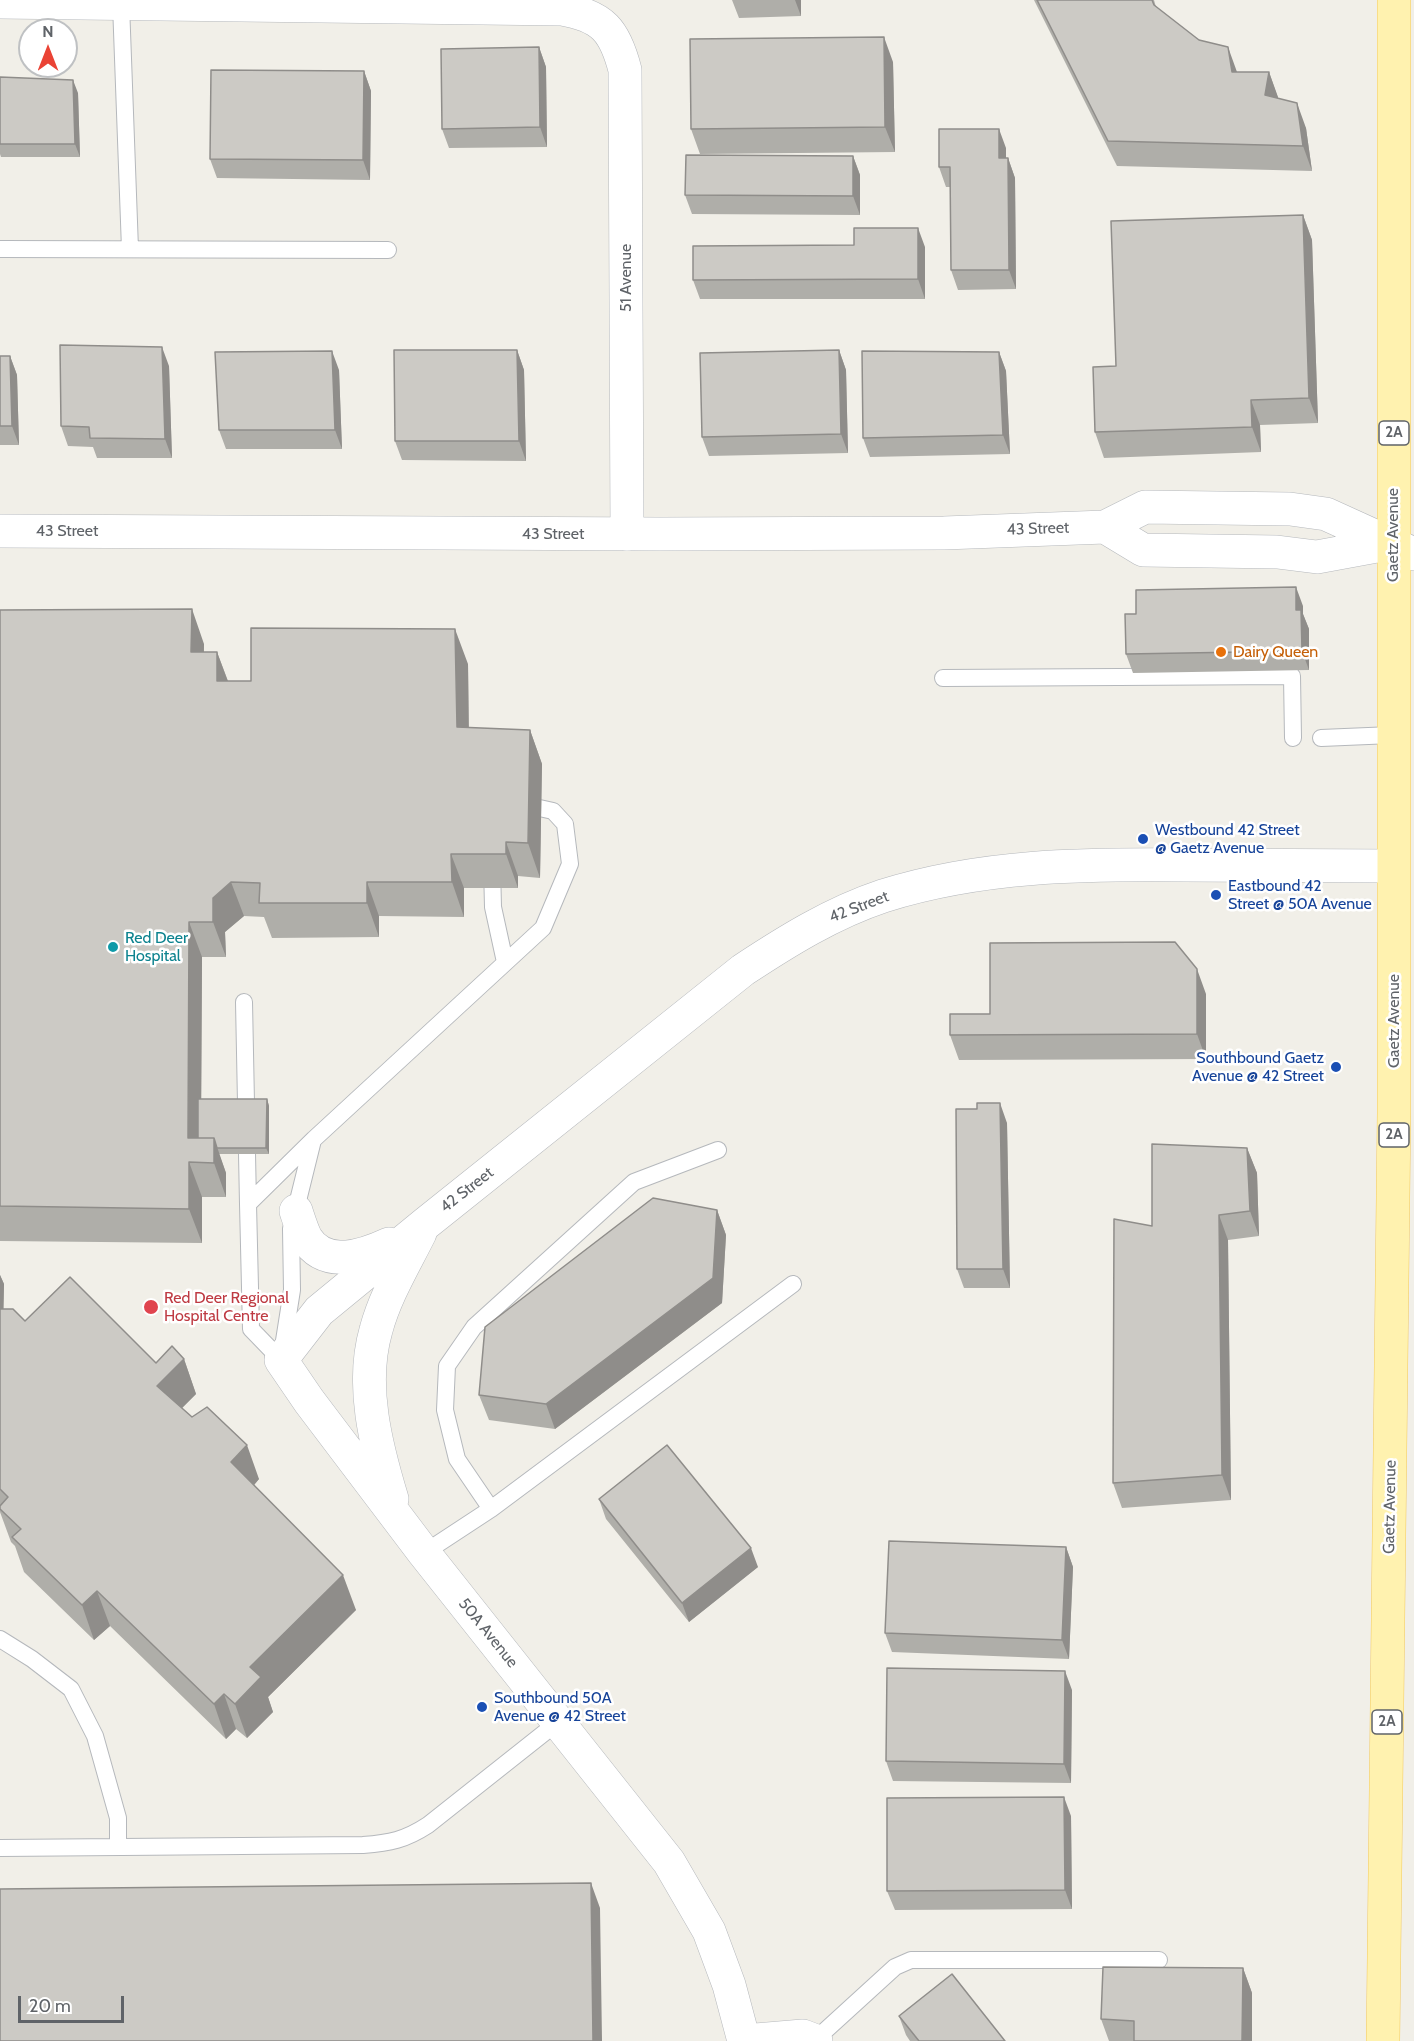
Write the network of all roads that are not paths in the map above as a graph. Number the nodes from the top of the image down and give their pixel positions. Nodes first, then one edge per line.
1 (1394, 0) edge
2 (0, 2) edge
3 (121, 3) junction
4 (463, 4) edge
5 (0, 249) edge
6 (130, 249) junction
7 (388, 250) dead end
8 (1105, 527) junction
9 (0, 531) edge
10 (627, 534) junction
11 (1404, 549) edge
12 (943, 678) dead end
13 (1392, 735) junction
14 (1293, 738) dead end
15 (1321, 738) dead end
16 (506, 815) edge
17 (492, 848) edge
18 (1393, 866) junction
19 (505, 962) junction
20 (244, 1002) dead end
21 (1404, 1074) edge
22 (1404, 1113) edge
23 (314, 1139) junction
24 (718, 1150) dead end
25 (248, 1204) junction
26 (296, 1211) junction
27 (424, 1224) junction
28 (793, 1284) dead end
29 (281, 1360) junction
30 (1392, 1403) junction
31 (1414, 1471) edge
32 (491, 1509) junction
33 (396, 1515) junction
34 (424, 1553) junction
35 (0, 1639) edge
36 (558, 1722) junction
37 (118, 1847) junction
38 (0, 1848) edge
39 (1159, 1960) dead end
40 (744, 2041) edge
41 (815, 2041) edge
42 (1383, 2041) edge

1 - 11 main road, Gaetz Avenue / 2A
2 - 3 street
3 - 4 street
3 - 6 lane
4 - 10 street, 51 Avenue
5 - 6 lane
6 - 7 lane
8 - 10 street, 43 Street
8 - 11 street
8 - 11 street, 43 Street
9 - 10 street, 43 Street
11 - 13 main road, Gaetz Avenue / 2A
12 - 14 lane
13 - 15 lane
13 - 18 main road, Gaetz Avenue / 2A
16 - 19 lane
17 - 19 lane
18 - 21 main road, Gaetz Avenue / 2A
18 - 27 street, 42 Street
19 - 23 lane
20 - 25 lane
21 - 22 main road, Gaetz Avenue / 2A
22 - 30 main road, Gaetz Avenue / 2A
23 - 25 lane
23 - 26 lane
24 - 32 lane
25 - 29 lane
26 - 27 street
26 - 29 lane
27 - 29 street, 42 Street
27 - 33 street, 42 Street
28 - 32 lane
29 - 33 street, 50A Avenue
30 - 31 main road
30 - 42 main road, Gaetz Avenue / 2A
32 - 34 lane
33 - 34 street, 50A Avenue
34 - 36 street, 50A Avenue
35 - 37 lane
36 - 37 lane
36 - 40 street, 50A Avenue
37 - 38 lane
39 - 41 lane
40 - 41 street

